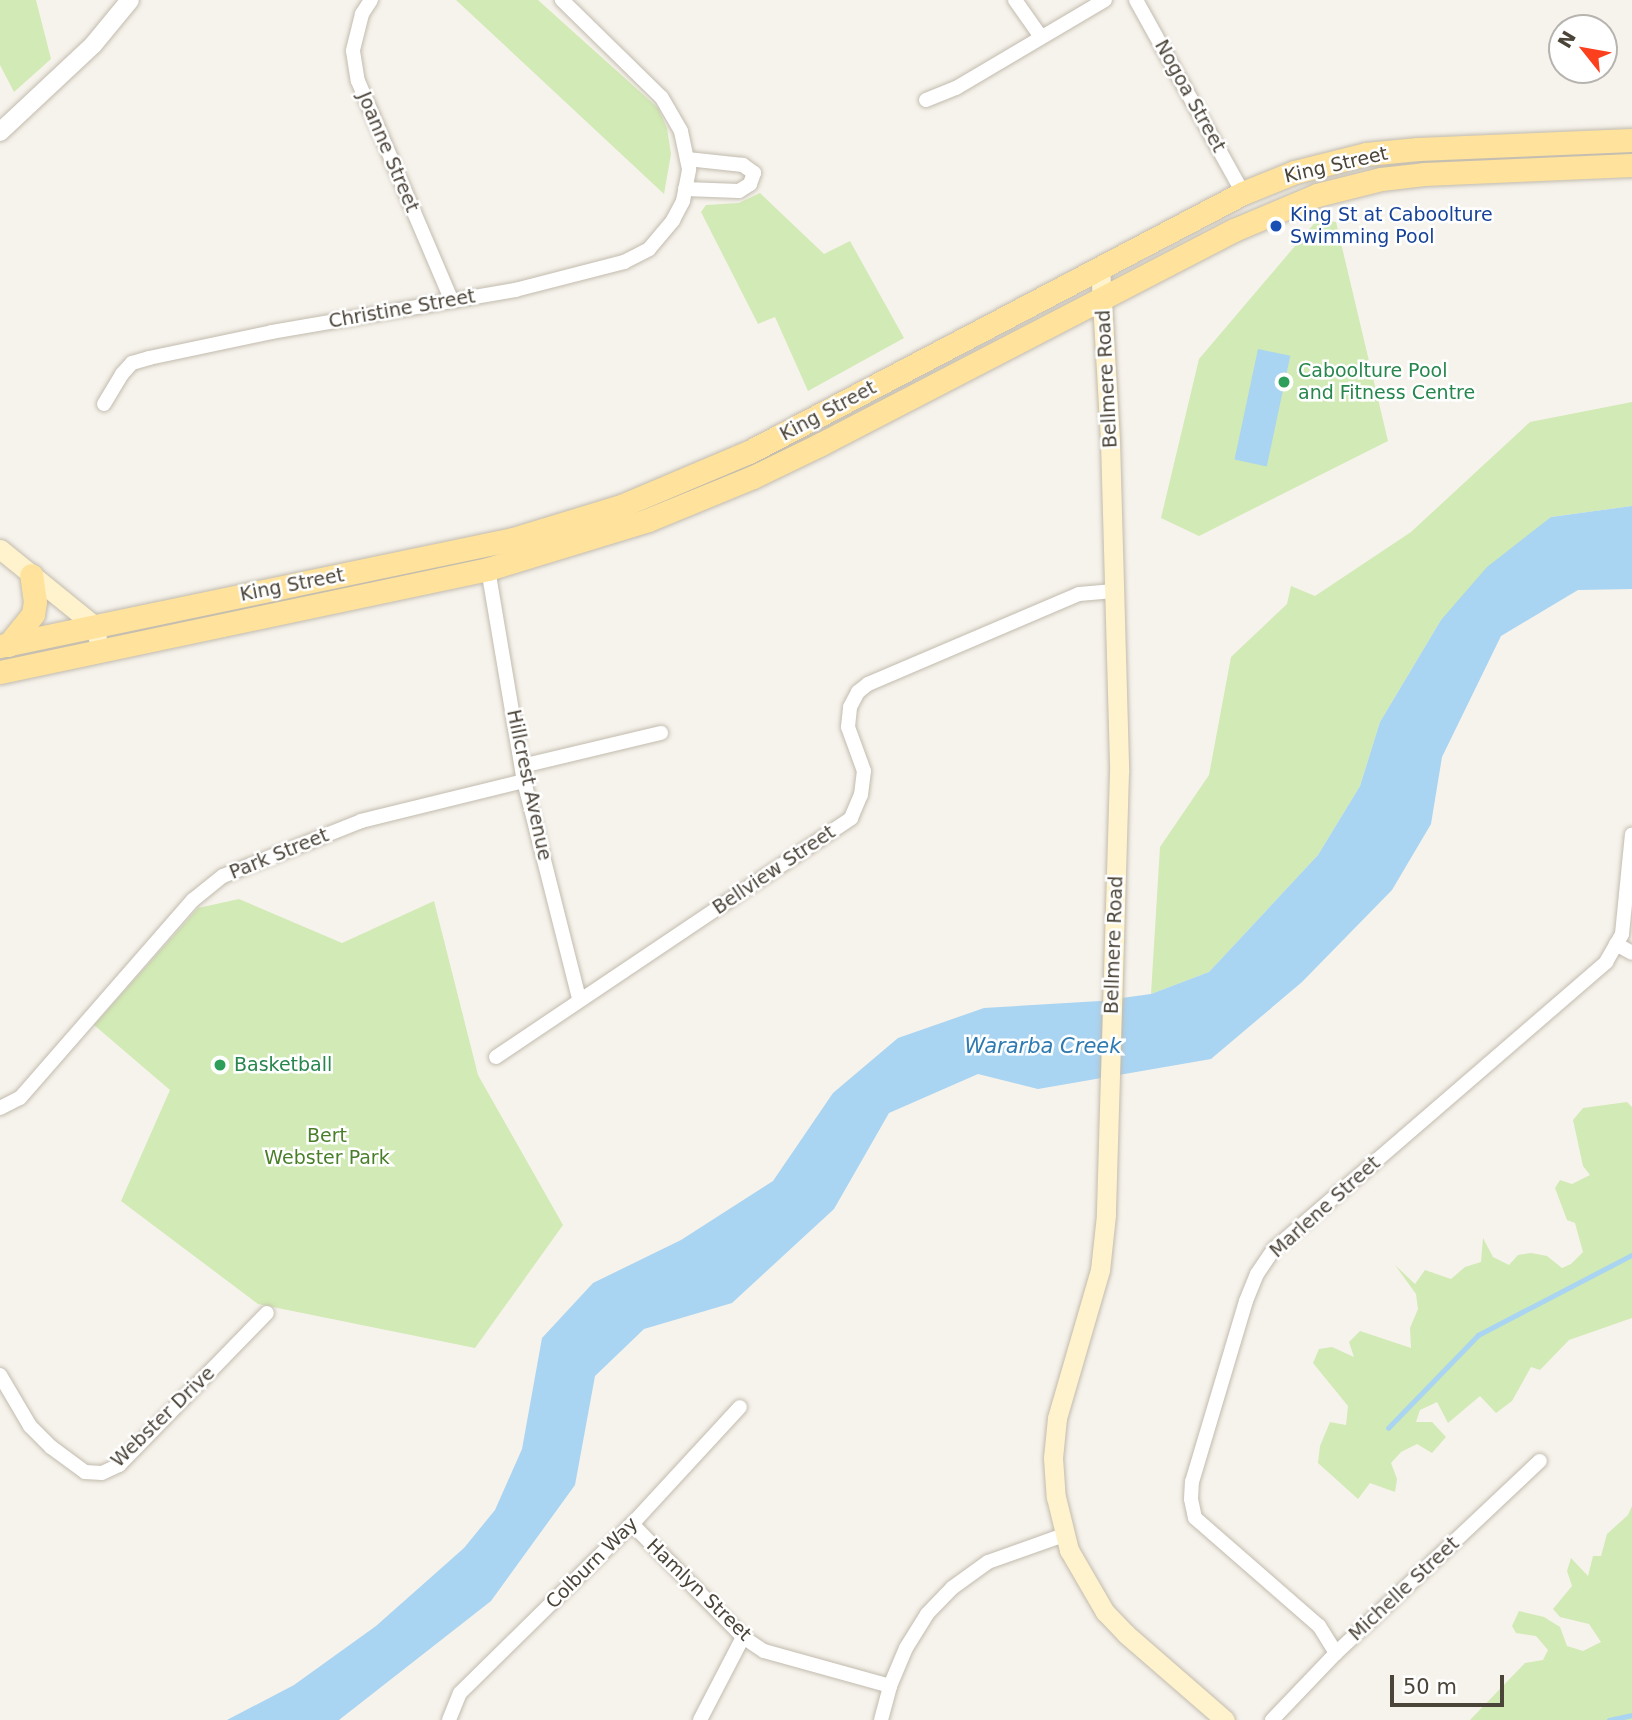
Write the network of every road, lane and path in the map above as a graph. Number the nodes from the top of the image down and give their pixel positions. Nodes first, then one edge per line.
1 (130, 0) edge
2 (371, 0) edge
3 (562, 0) edge
4 (1015, 0) edge
5 (1105, 0) edge
6 (1136, 0) edge
7 (1041, 37) junction
8 (926, 100) dead end
9 (0, 132) edge
10 (1632, 140) edge
11 (1541, 144) junction
12 (687, 159) junction
13 (1632, 165) edge
14 (1543, 169) junction
15 (685, 189) junction
16 (1243, 193) junction
17 (1100, 267) junction
18 (1103, 298) junction
19 (452, 301) junction
20 (104, 404) dead end
21 (0, 549) edge
22 (488, 569) junction
23 (31, 575) junction
24 (1114, 591) junction
25 (95, 626) junction
26 (4, 645) edge
27 (100, 650) junction
28 (0, 672) edge
29 (661, 733) dead end
30 (523, 773) junction
31 (1632, 834) edge
32 (1616, 944) junction
33 (1632, 953) edge
34 (579, 999) junction
35 (496, 1057) dead end
36 (0, 1108) edge
37 (267, 1313) dead end
38 (0, 1375) edge
39 (740, 1407) dead end
40 (1540, 1461) dead end
41 (632, 1524) junction
42 (1063, 1535) junction
43 (743, 1637) junction
44 (1336, 1653) junction
45 (890, 1686) junction
46 (449, 1720) edge
47 (700, 1720) edge
48 (881, 1720) edge
49 (1225, 1720) edge
50 (1272, 1720) edge

1 - 9 street
2 - 19 street, Joanne Street
3 - 12 street, Christine Street
4 - 7 street
5 - 7 street
6 - 16 street, Nogoa Street
7 - 8 street
10 - 11 main road, King Street
11 - 14 main road
11 - 16 main road, King Street
12 - 15 street, Christine Street
12 - 15 street
13 - 14 main road, King Street
14 - 18 main road, King Street
15 - 19 street, Christine Street
16 - 17 main road, King Street
17 - 18 main road, Bellmere Road
17 - 25 main road, King Street
18 - 22 main road, King Street
18 - 24 main road, Bellmere Road
19 - 20 street, Christine Street
21 - 23 main road
22 - 27 main road, King Street
22 - 30 street, Hillcrest Avenue
23 - 25 main road
23 - 26 main road
24 - 34 street, Bellview Street
24 - 42 main road, Bellmere Road
25 - 26 main road, King Street
25 - 27 main road
27 - 28 main road, King Street
29 - 30 street, Park Street
30 - 34 street, Hillcrest Avenue
30 - 36 street, Park Street
31 - 32 street, Marlene Street
32 - 33 street
32 - 44 street, Marlene Street
34 - 35 street, Bellview Street
37 - 38 street, Webster Drive
39 - 41 street, Colburn Way
40 - 44 street, Michelle Street
41 - 43 street, Hamlyn Street
41 - 46 street, Colburn Way
42 - 45 street
42 - 49 main road, Bellmere Road
43 - 45 street, Hamlyn Street
43 - 47 street
44 - 50 street, Michelle Street
45 - 48 street

